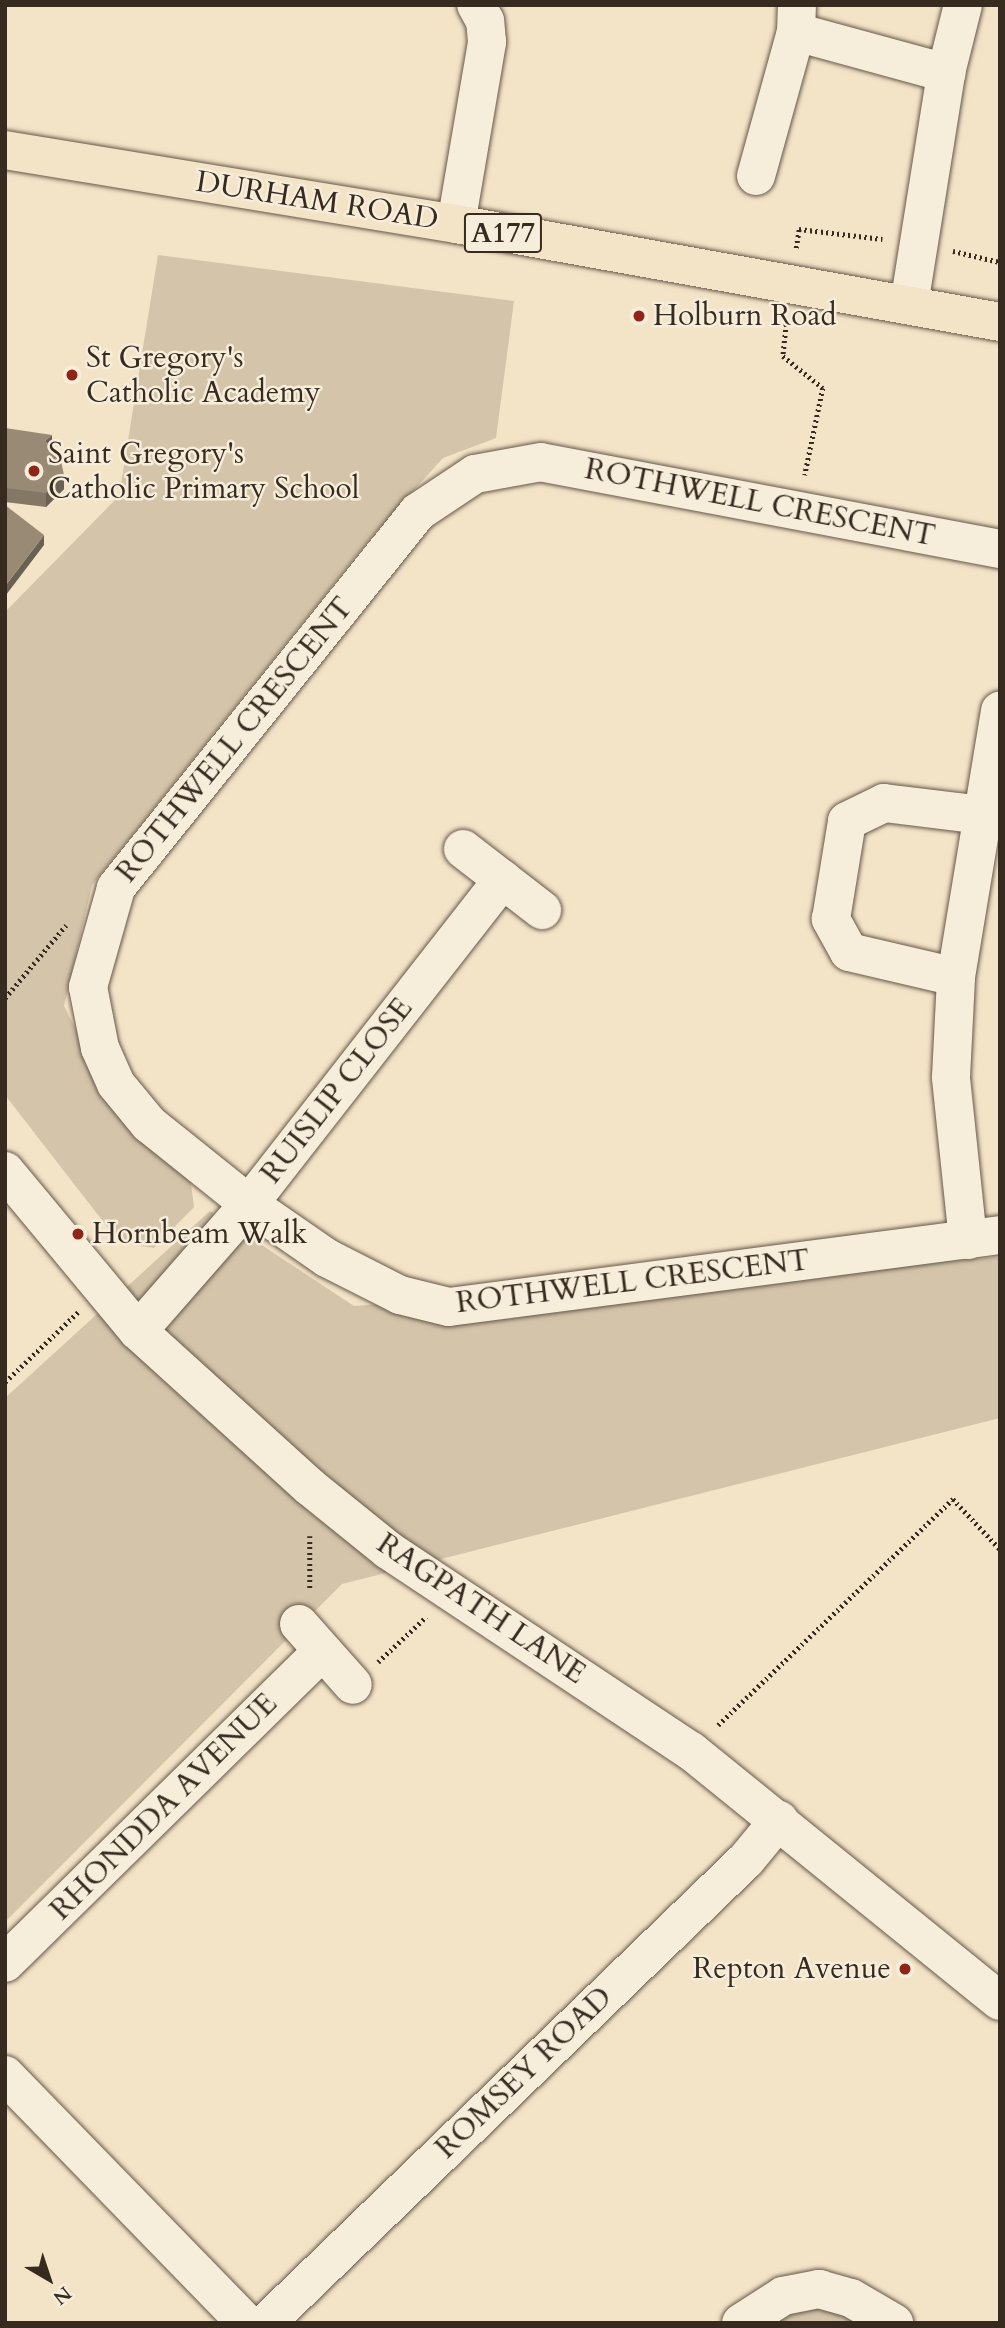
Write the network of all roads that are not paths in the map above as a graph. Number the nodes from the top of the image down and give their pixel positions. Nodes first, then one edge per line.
1 (476, 5) edge
2 (963, 5) edge
3 (797, 18) edge
4 (946, 73) junction
5 (5, 150) edge
6 (757, 176) dead end
7 (456, 224) junction
8 (908, 306) junction
9 (1000, 322) edge
10 (1000, 549) edge
11 (1000, 711) edge
12 (982, 815) junction
13 (463, 849) dead end
14 (503, 879) junction
15 (542, 910) dead end
16 (957, 977) junction
17 (5, 1171) edge
18 (248, 1204) junction
19 (984, 1238) edge
20 (138, 1331) junction
21 (353, 1685) road end
22 (779, 1820) junction
23 (5, 1963) edge
24 (1000, 2001) edge
25 (5, 2075) edge
26 (246, 2323) edge
27 (266, 2323) edge
28 (741, 2323) edge
29 (894, 2323) edge

1 - 7 street
2 - 4 street
3 - 4 street
3 - 6 street
4 - 8 street
5 - 7 main road, DURHAM ROAD / A177
7 - 8 main road, DURHAM ROAD / A177
8 - 9 main road, DURHAM ROAD / A177
10 - 18 street, ROTHWELL CRESCENT
11 - 12 street
12 - 16 street
12 - 16 street
13 - 14 street
14 - 15 street
14 - 18 street, RUISLIP CLOSE
16 - 19 street
17 - 20 street, RAGPATH LANE
18 - 19 street, ROTHWELL CRESCENT
18 - 20 street, RUISLIP CLOSE
20 - 22 street, RAGPATH LANE
21 - 23 street, RHONDDA AVENUE
22 - 24 street, RAGPATH LANE
22 - 27 street, ROMSEY ROAD
25 - 26 street
28 - 29 street

